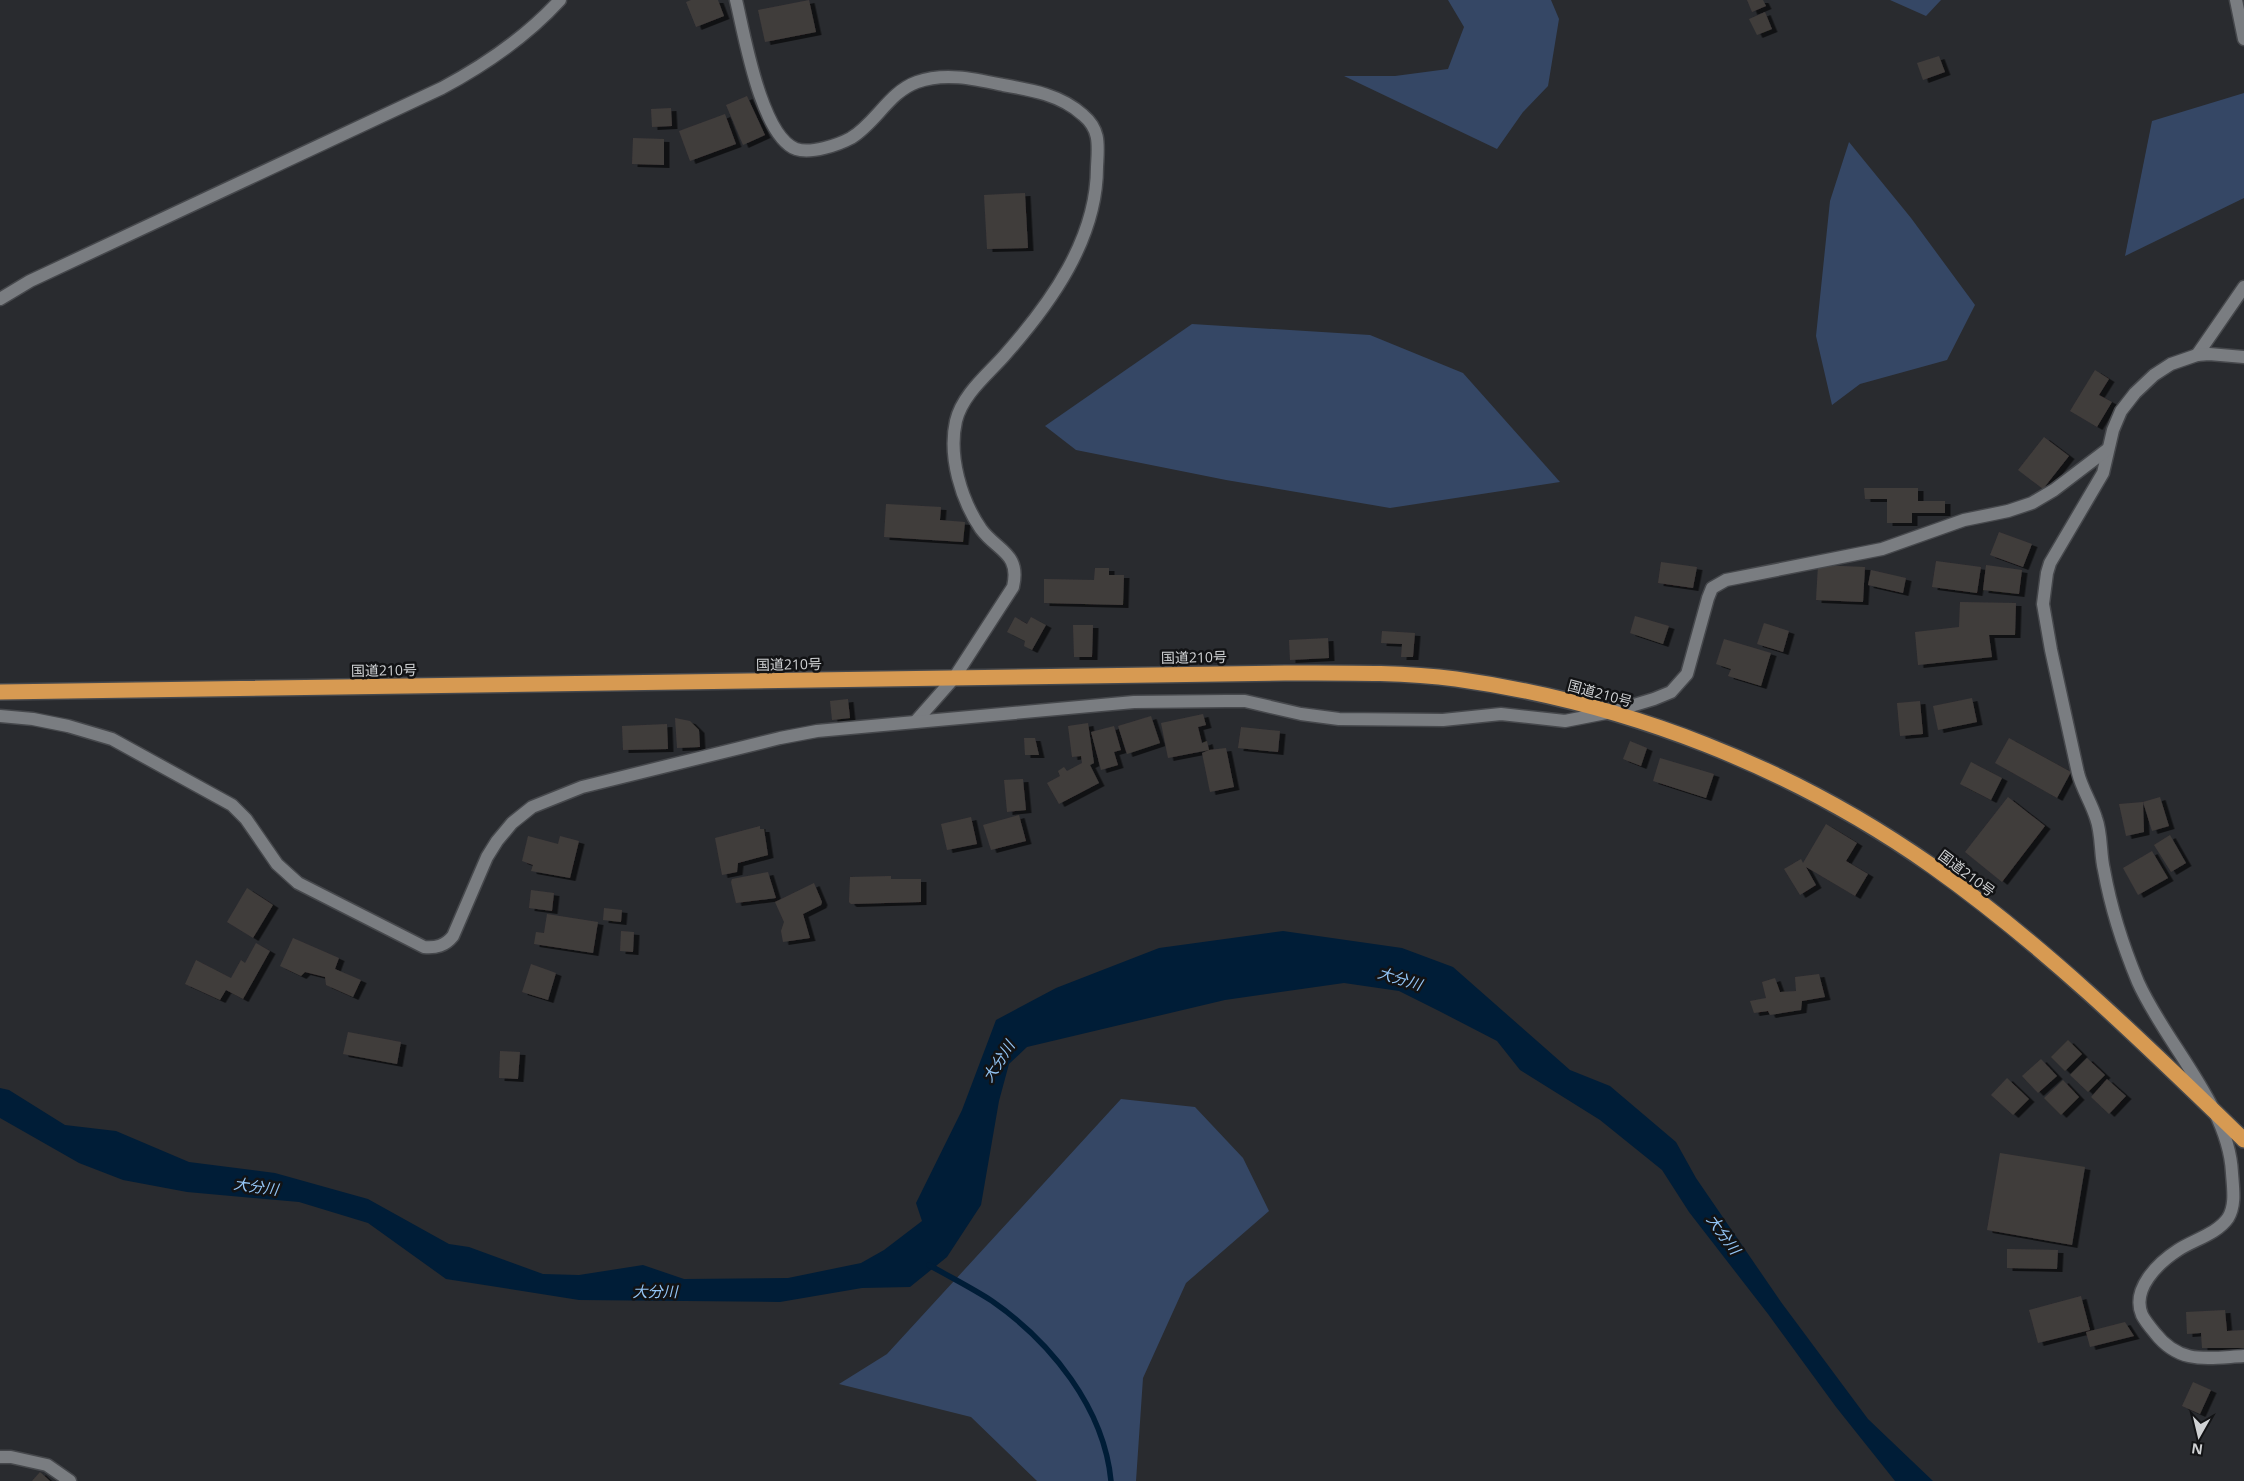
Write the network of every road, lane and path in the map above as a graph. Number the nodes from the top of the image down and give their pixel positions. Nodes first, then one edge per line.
1 (560, 0) edge
2 (736, 0) edge
3 (2236, 0) edge
4 (2244, 39) edge
5 (2244, 287) edge
6 (0, 299) edge
7 (2197, 355) junction
8 (2244, 358) edge
9 (2108, 449) junction
10 (954, 678) junction
11 (0, 692) edge
12 (1612, 712) junction
13 (0, 716) edge
14 (916, 722) junction
15 (2215, 1112) junction
16 (2244, 1140) edge
17 (2244, 1356) edge
18 (0, 1457) edge
19 (70, 1481) edge

1 - 6 street
2 - 10 street
3 - 4 street
5 - 7 street
7 - 8 street
7 - 9 street
9 - 12 street
9 - 15 street
10 - 11 highway, 国道210号
10 - 12 highway, 国道210号
10 - 14 street
12 - 14 street
12 - 15 highway, 国道210号
13 - 14 street
15 - 16 highway, 国道210号
15 - 17 street
18 - 19 street

